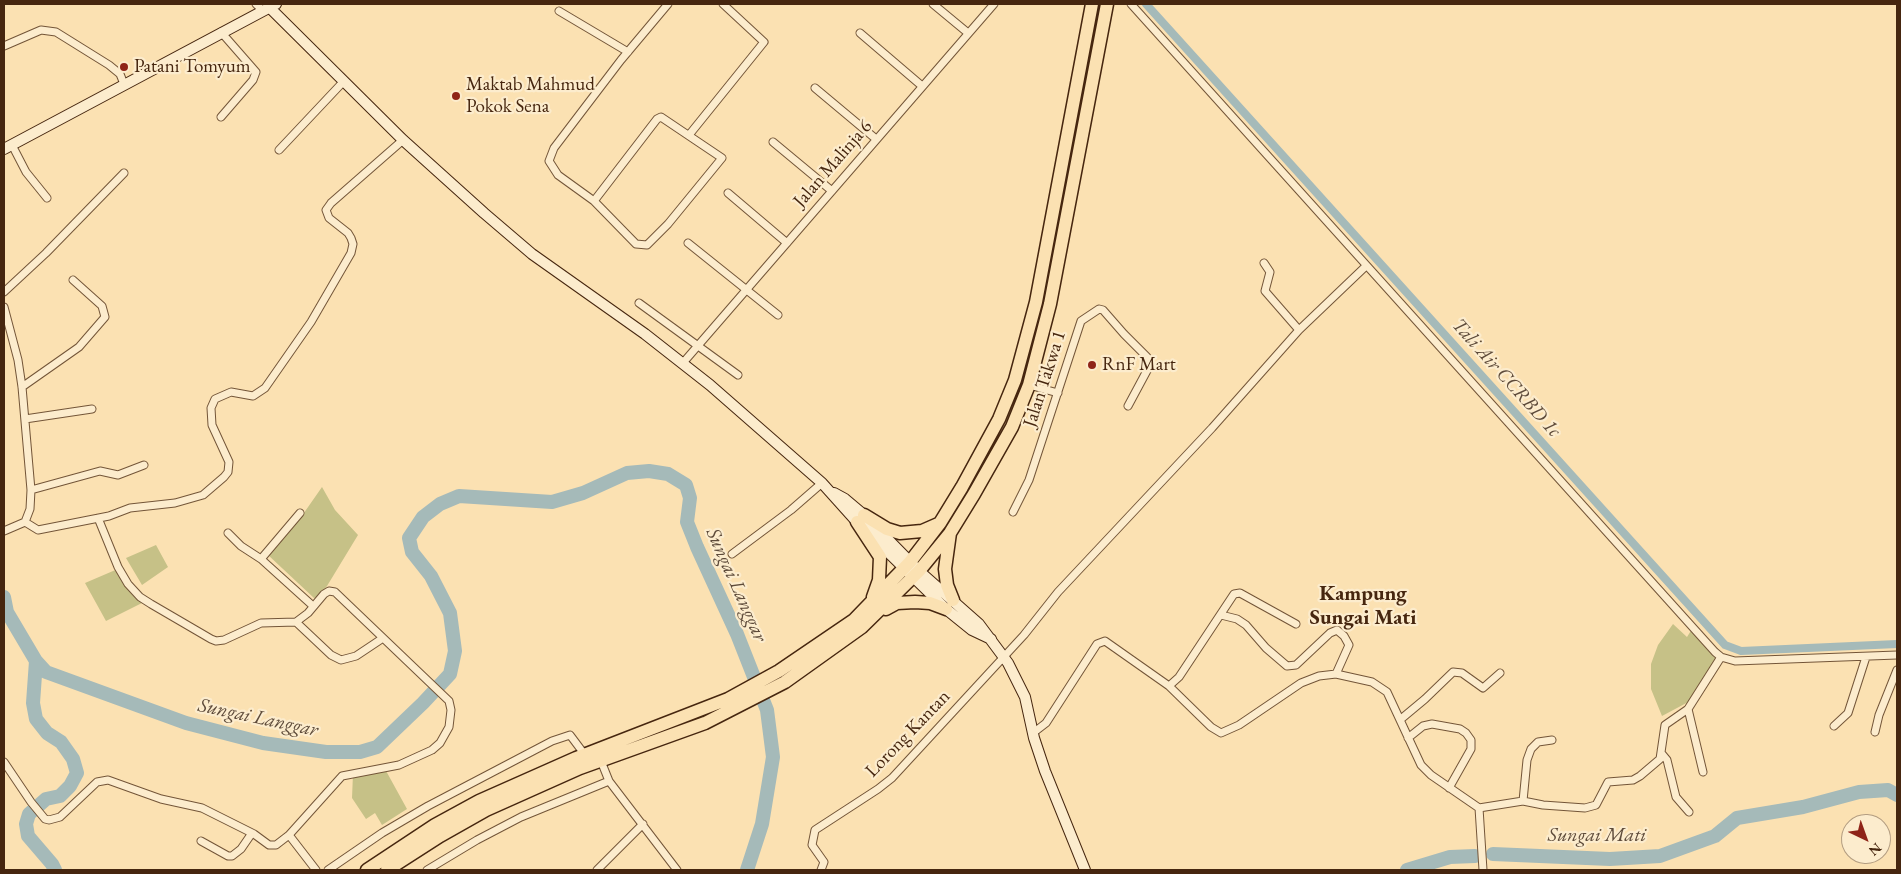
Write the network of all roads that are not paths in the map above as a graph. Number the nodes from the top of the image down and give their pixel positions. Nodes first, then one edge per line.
1 (666, 4) edge
2 (723, 4) edge
3 (933, 4) edge
4 (994, 4) edge
5 (1092, 4) edge
6 (1107, 4) edge
7 (1131, 4) edge
8 (266, 6) edge
9 (559, 11) dead end
10 (221, 32) junction
11 (860, 33) dead end
12 (968, 34) junction
13 (4, 46) edge
14 (628, 52) junction
15 (344, 81) junction
16 (124, 84) junction
17 (922, 86) junction
18 (815, 88) dead end
19 (220, 117) dead end
20 (689, 135) junction
21 (876, 139) junction
22 (404, 140) junction
23 (773, 142) dead end
24 (8, 147) edge
25 (279, 150) dead end
26 (124, 173) dead end
27 (832, 191) junction
28 (728, 193) dead end
29 (47, 198) dead end
30 (594, 201) junction
31 (688, 243) dead end
32 (787, 243) junction
33 (1264, 263) dead end
34 (1366, 266) junction
35 (73, 280) dead end
36 (746, 291) junction
37 (4, 292) edge
38 (639, 303) dead end
39 (4, 306) edge
40 (778, 315) dead end
41 (1299, 330) junction
42 (698, 345) junction
43 (682, 364) junction
44 (738, 375) dead end
45 (1029, 385) junction
46 (22, 386) junction
47 (1058, 393) junction
48 (1128, 406) dead end
49 (92, 410) dead end
50 (25, 418) junction
51 (144, 465) dead end
52 (822, 482) junction
53 (31, 490) junction
54 (1013, 512) dead end
55 (300, 513) dead end
56 (98, 518) junction
57 (861, 518) junction
58 (24, 522) junction
59 (940, 523) junction
60 (4, 531) edge
61 (228, 533) dead end
62 (950, 533) junction
63 (732, 554) dead end
64 (261, 559) junction
65 (906, 565) junction
66 (916, 575) junction
67 (950, 604) junction
68 (314, 606) junction
69 (875, 608) junction
70 (1221, 615) junction
71 (296, 622) junction
72 (1296, 624) dead end
73 (383, 638) junction
74 (1897, 655) edge
75 (1004, 657) junction
76 (1721, 657) junction
77 (1866, 657) junction
78 (1897, 670) edge
79 (1500, 673) dead end
80 (1336, 674) junction
81 (1169, 686) junction
82 (748, 696) junction
83 (1688, 709) junction
84 (1401, 719) junction
85 (1834, 726) dead end
86 (1875, 732) dead end
87 (1033, 733) junction
88 (1408, 738) junction
89 (1552, 740) dead end
90 (1662, 754) junction
91 (585, 755) junction
92 (601, 761) junction
93 (4, 762) edge
94 (1703, 772) dead end
95 (609, 781) junction
96 (1449, 788) junction
97 (1523, 801) junction
98 (1479, 808) junction
99 (1689, 812) dead end
100 (643, 824) junction
101 (252, 833) junction
102 (289, 835) junction
103 (201, 840) dead end
104 (316, 870) edge
105 (328, 870) edge
106 (367, 870) edge
107 (387, 870) edge
108 (427, 870) edge
109 (597, 870) edge
110 (677, 870) edge
111 (821, 870) edge
112 (1085, 870) edge
113 (1483, 870) edge

1 - 14 street
2 - 20 street
3 - 12 street
4 - 12 street, Jalan Malinja 6
5 - 59 highway
6 - 45 highway
7 - 34 street
8 - 10 main road
8 - 15 main road
9 - 14 street
10 - 16 main road
10 - 19 street
11 - 17 street
12 - 17 street, Jalan Malinja 6
13 - 16 street
14 - 30 street
15 - 22 main road
15 - 25 street
16 - 24 main road
17 - 21 street, Jalan Malinja 6
18 - 21 street
20 - 30 street
20 - 30 street
21 - 27 street, Jalan Malinja 6
22 - 43 main road
22 - 56 street
23 - 27 street
24 - 29 street
26 - 37 street
27 - 32 street, Jalan Malinja 6
28 - 32 street
31 - 36 street
32 - 36 street, Jalan Malinja 6
33 - 41 street
34 - 41 street
34 - 76 street
35 - 46 street
36 - 40 street
36 - 42 street, Jalan Malinja 6
38 - 42 street
39 - 46 street
41 - 75 street
42 - 43 street, Jalan Malinja 6
42 - 44 street
43 - 52 main road
45 - 47 street
45 - 62 highway
46 - 50 street
47 - 48 street, Jalan Takwa 1
47 - 54 street, Jalan Takwa 1
49 - 50 street
50 - 53 street
51 - 53 street
52 - 57 main road
52 - 63 street
53 - 58 street
55 - 64 street
56 - 58 street
56 - 71 street
57 - 59 highway
57 - 65 main road
57 - 69 highway
58 - 60 street
59 - 65 highway
61 - 64 street
62 - 66 highway
62 - 67 highway
64 - 68 street
65 - 66 main road
65 - 69 highway
66 - 67 main road
66 - 69 highway
67 - 69 highway
67 - 75 main road
68 - 71 street
68 - 73 street
69 - 82 highway
70 - 72 street
70 - 80 street
70 - 81 street
71 - 73 street
73 - 102 street
74 - 77 street
75 - 87 main road
75 - 111 street, Lorong Kantan
76 - 77 street
76 - 83 street
77 - 85 street
78 - 86 street
79 - 84 street
80 - 81 street
80 - 84 street
81 - 87 street
82 - 91 highway
82 - 92 highway
83 - 90 street
83 - 94 street
84 - 88 street
87 - 112 main road
88 - 96 street
88 - 96 street
89 - 97 street
90 - 97 street
90 - 99 street
91 - 105 street
91 - 106 highway
92 - 95 street
92 - 107 highway
93 - 101 street
95 - 100 street
95 - 108 street
96 - 98 street
97 - 98 street
98 - 113 street
100 - 109 street
100 - 110 street
101 - 102 street
101 - 103 street
102 - 104 street

